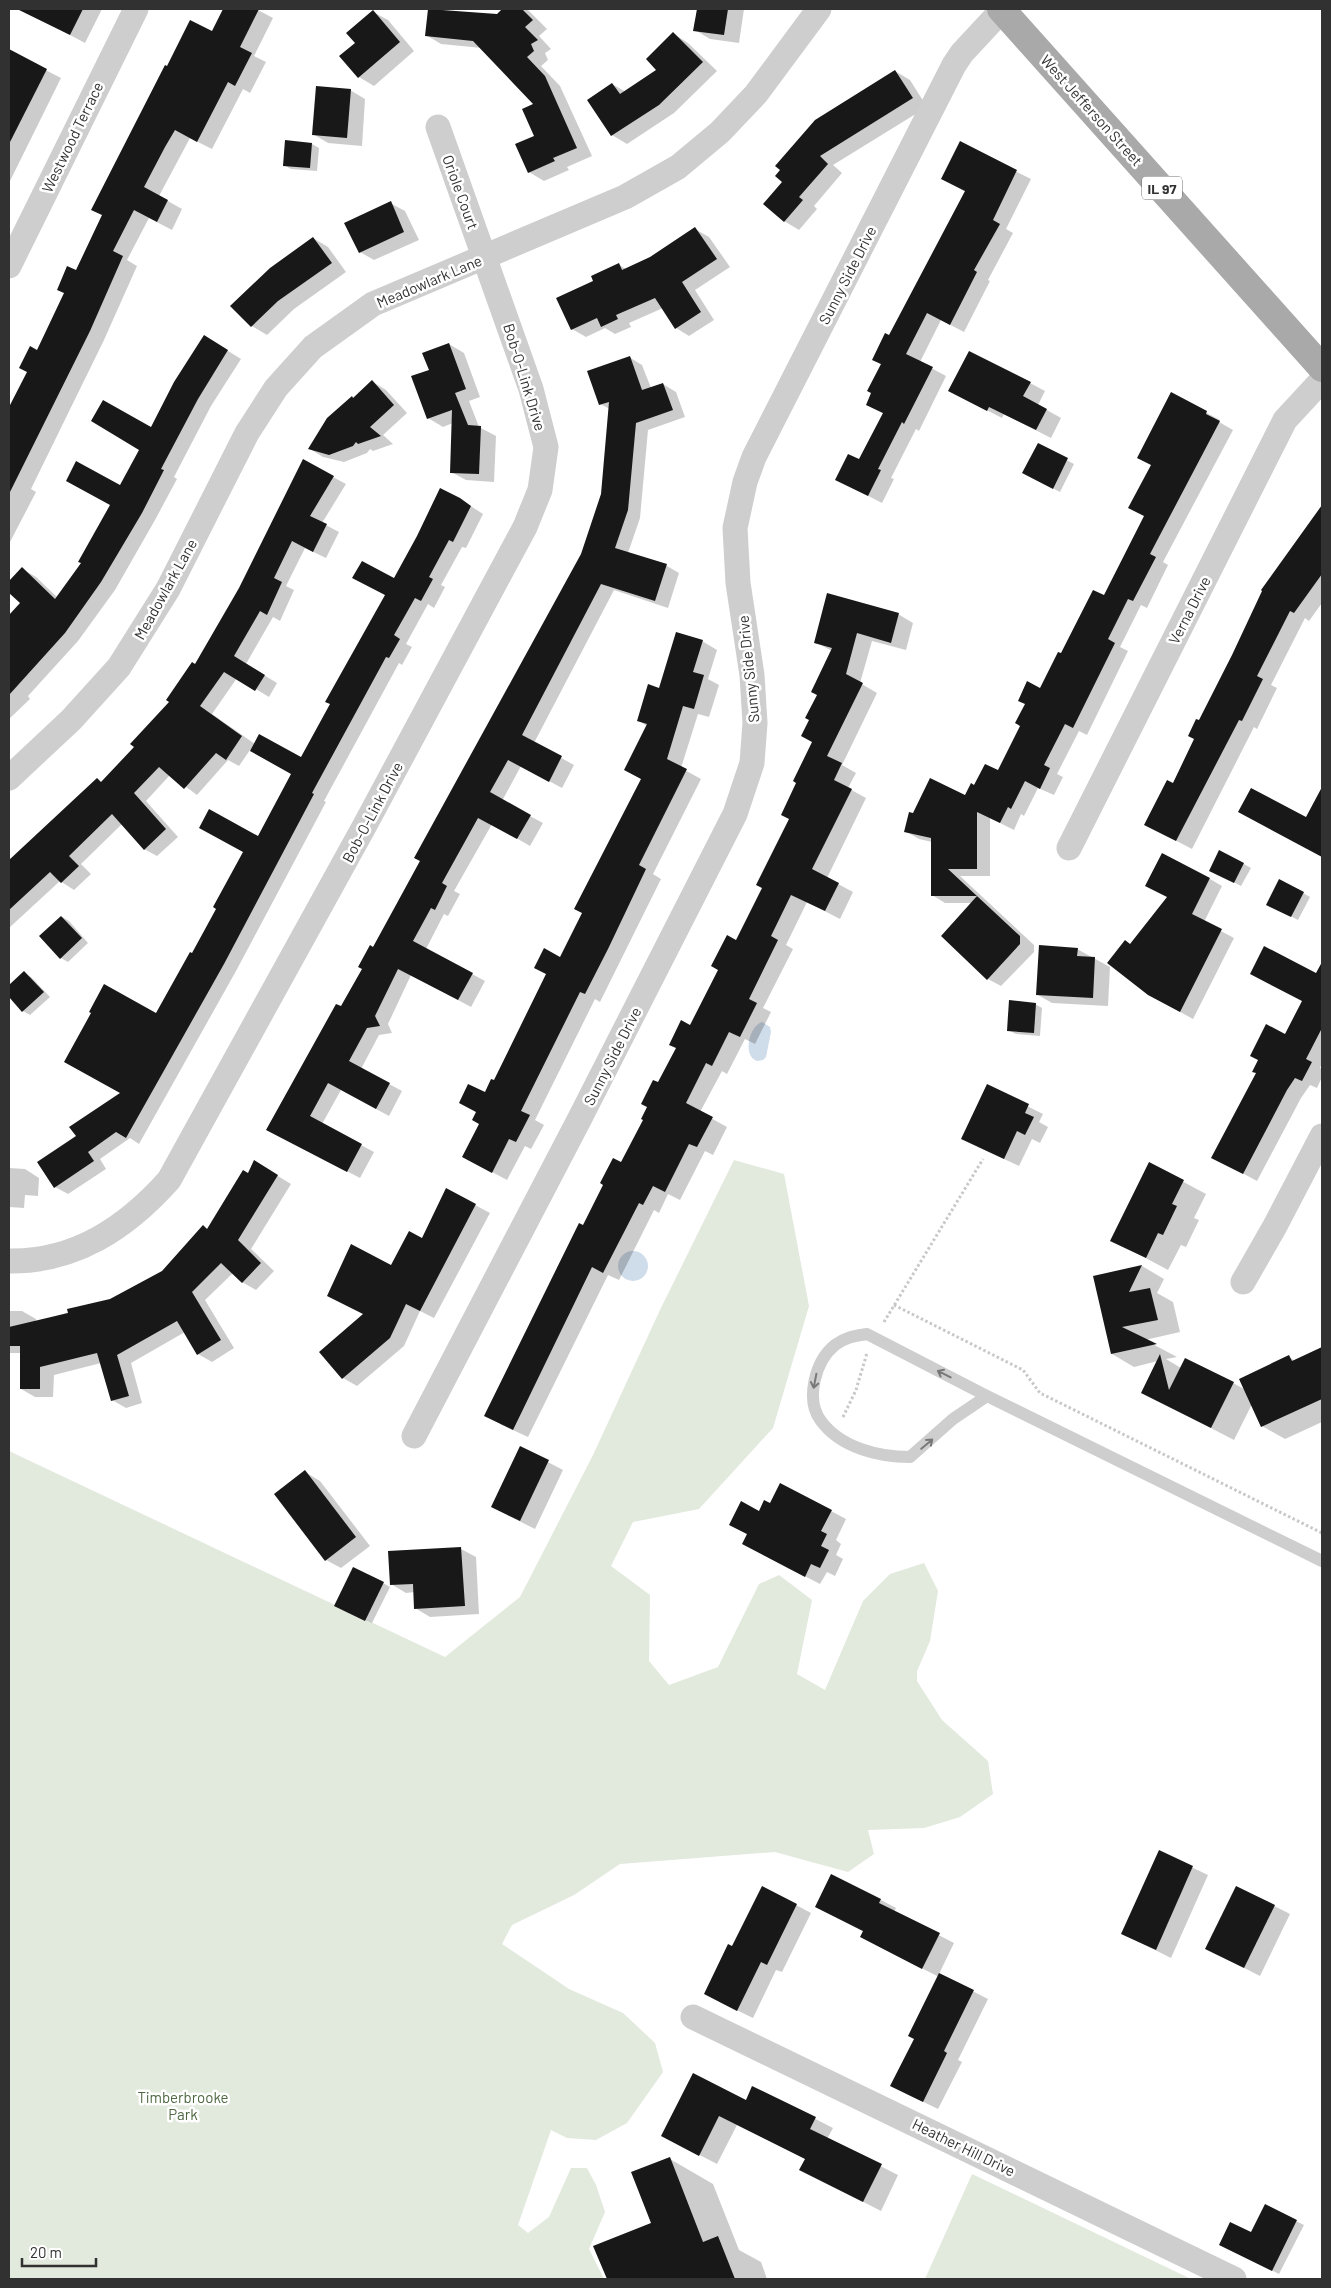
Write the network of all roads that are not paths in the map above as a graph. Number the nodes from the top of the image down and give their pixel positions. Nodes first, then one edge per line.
1 (136, 9) edge
2 (819, 9) edge
3 (1002, 9) edge
4 (438, 127) dead end
5 (485, 257) junction
6 (9, 266) edge
7 (1322, 368) edge
8 (1322, 380) edge
9 (9, 778) edge
10 (1069, 848) dead end
11 (1322, 1136) edge
12 (9, 1261) edge
13 (1243, 1282) dead end
14 (987, 1396) junction
15 (414, 1436) dead end
16 (1322, 1561) edge
17 (693, 2017) dead end
18 (1234, 2279) edge

1 - 6 street, Westwood Terrace
2 - 5 street, Meadowlark Lane
3 - 7 main road, West Jefferson Street / IL 97
3 - 15 street, Sunny Side Drive
4 - 5 street, Oriole Court
5 - 9 street, Meadowlark Lane
5 - 12 street, Bob-O-Link Drive
8 - 10 street, Verna Drive
11 - 13 street
14 -> 14 lane
14 - 16 lane
17 - 18 street, Heather Hill Drive

